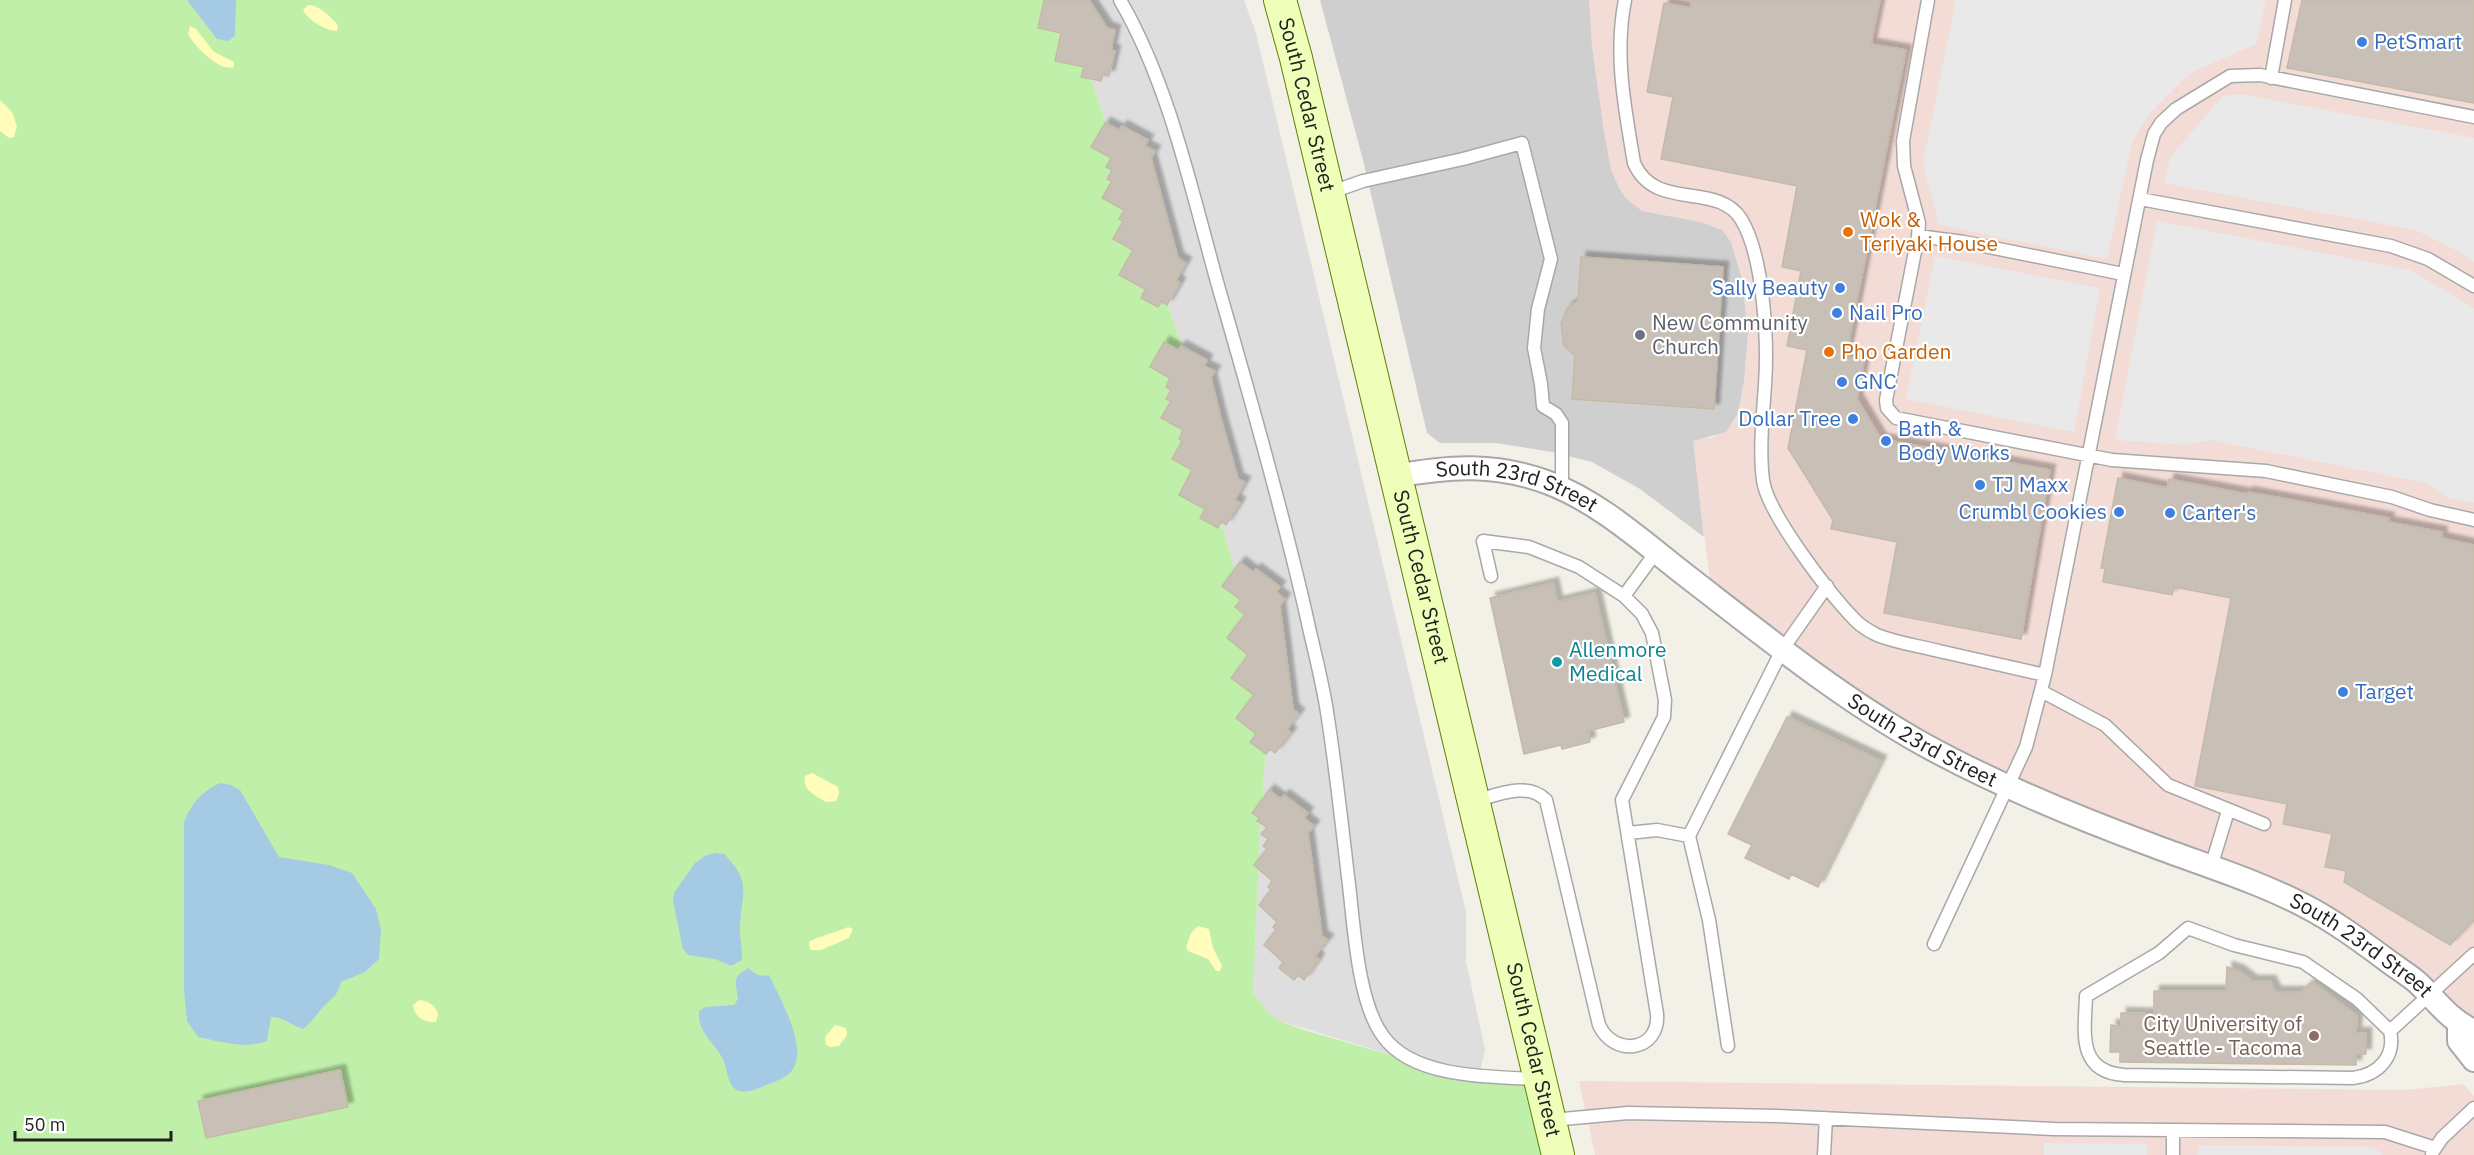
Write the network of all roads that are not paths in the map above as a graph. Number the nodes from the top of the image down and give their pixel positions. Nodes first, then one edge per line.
1 (1120, 0) edge
2 (1280, 0) edge
3 (1625, 0) edge
4 (1928, 0) edge
5 (2285, 0) edge
6 (2271, 78) junction
7 (2474, 117) edge
8 (1328, 193) junction
9 (2140, 199) junction
10 (1918, 236) junction
11 (2123, 274) junction
12 (2474, 286) edge
13 (2090, 454) junction
14 (1396, 476) junction
15 (1562, 489) junction
16 (2474, 520) edge
17 (1656, 552) junction
18 (1491, 576) dead end
19 (1827, 586) junction
20 (1624, 596) junction
21 (1782, 650) junction
22 (2046, 675) junction
23 (2041, 691) junction
24 (2007, 785) junction
25 (1474, 801) junction
26 (2228, 811) junction
27 (2264, 824) dead end
28 (1628, 833) junction
29 (1689, 836) junction
30 (2211, 867) junction
31 (1934, 944) dead end
32 (2474, 954) edge
33 (2429, 996) junction
34 (2466, 1027) edge
35 (2390, 1031) junction
36 (1728, 1046) dead end
37 (2474, 1060) edge
38 (1541, 1079) junction
39 (2474, 1108) edge
40 (1826, 1118) junction
41 (1550, 1121) junction
42 (2173, 1130) junction
43 (2433, 1152) edge
44 (1558, 1155) edge
45 (1824, 1155) edge
46 (2173, 1155) edge

1 - 38 lane
2 - 8 main road, South Cedar Street
3 - 19 lane
4 - 10 lane
5 - 6 lane
6 - 7 lane
6 - 9 lane
8 - 14 main road, South Cedar Street
8 - 15 lane
9 - 11 lane
9 - 12 lane
10 - 11 lane
10 - 13 lane
11 - 13 lane
13 - 16 lane
13 - 22 lane
14 - 15 street, South 23rd Street
14 - 25 main road, South Cedar Street
15 - 17 street, South 23rd Street
17 - 20 lane
17 - 21 street, South 23rd Street
18 - 20 lane
19 - 21 lane
19 - 22 lane
20 - 28 lane
21 - 24 street, South 23rd Street
21 - 29 lane
22 - 23 lane
23 - 24 lane
23 - 26 lane
24 - 30 street, South 23rd Street
24 - 31 lane
25 - 28 lane
25 - 38 main road, South Cedar Street
26 - 27 lane
26 - 30 lane
28 - 29 lane
29 - 36 lane
30 - 33 street, South 23rd Street
32 - 33 lane
33 - 34 street, South 23rd Street
33 - 35 lane
34 - 37 street, South 23rd Street
35 - 35 lane
38 - 41 main road, South Cedar Street
39 - 43 lane
40 - 41 lane
40 - 42 lane
40 - 45 lane
41 - 44 main road, South Cedar Street
42 - 43 lane
42 - 46 lane

